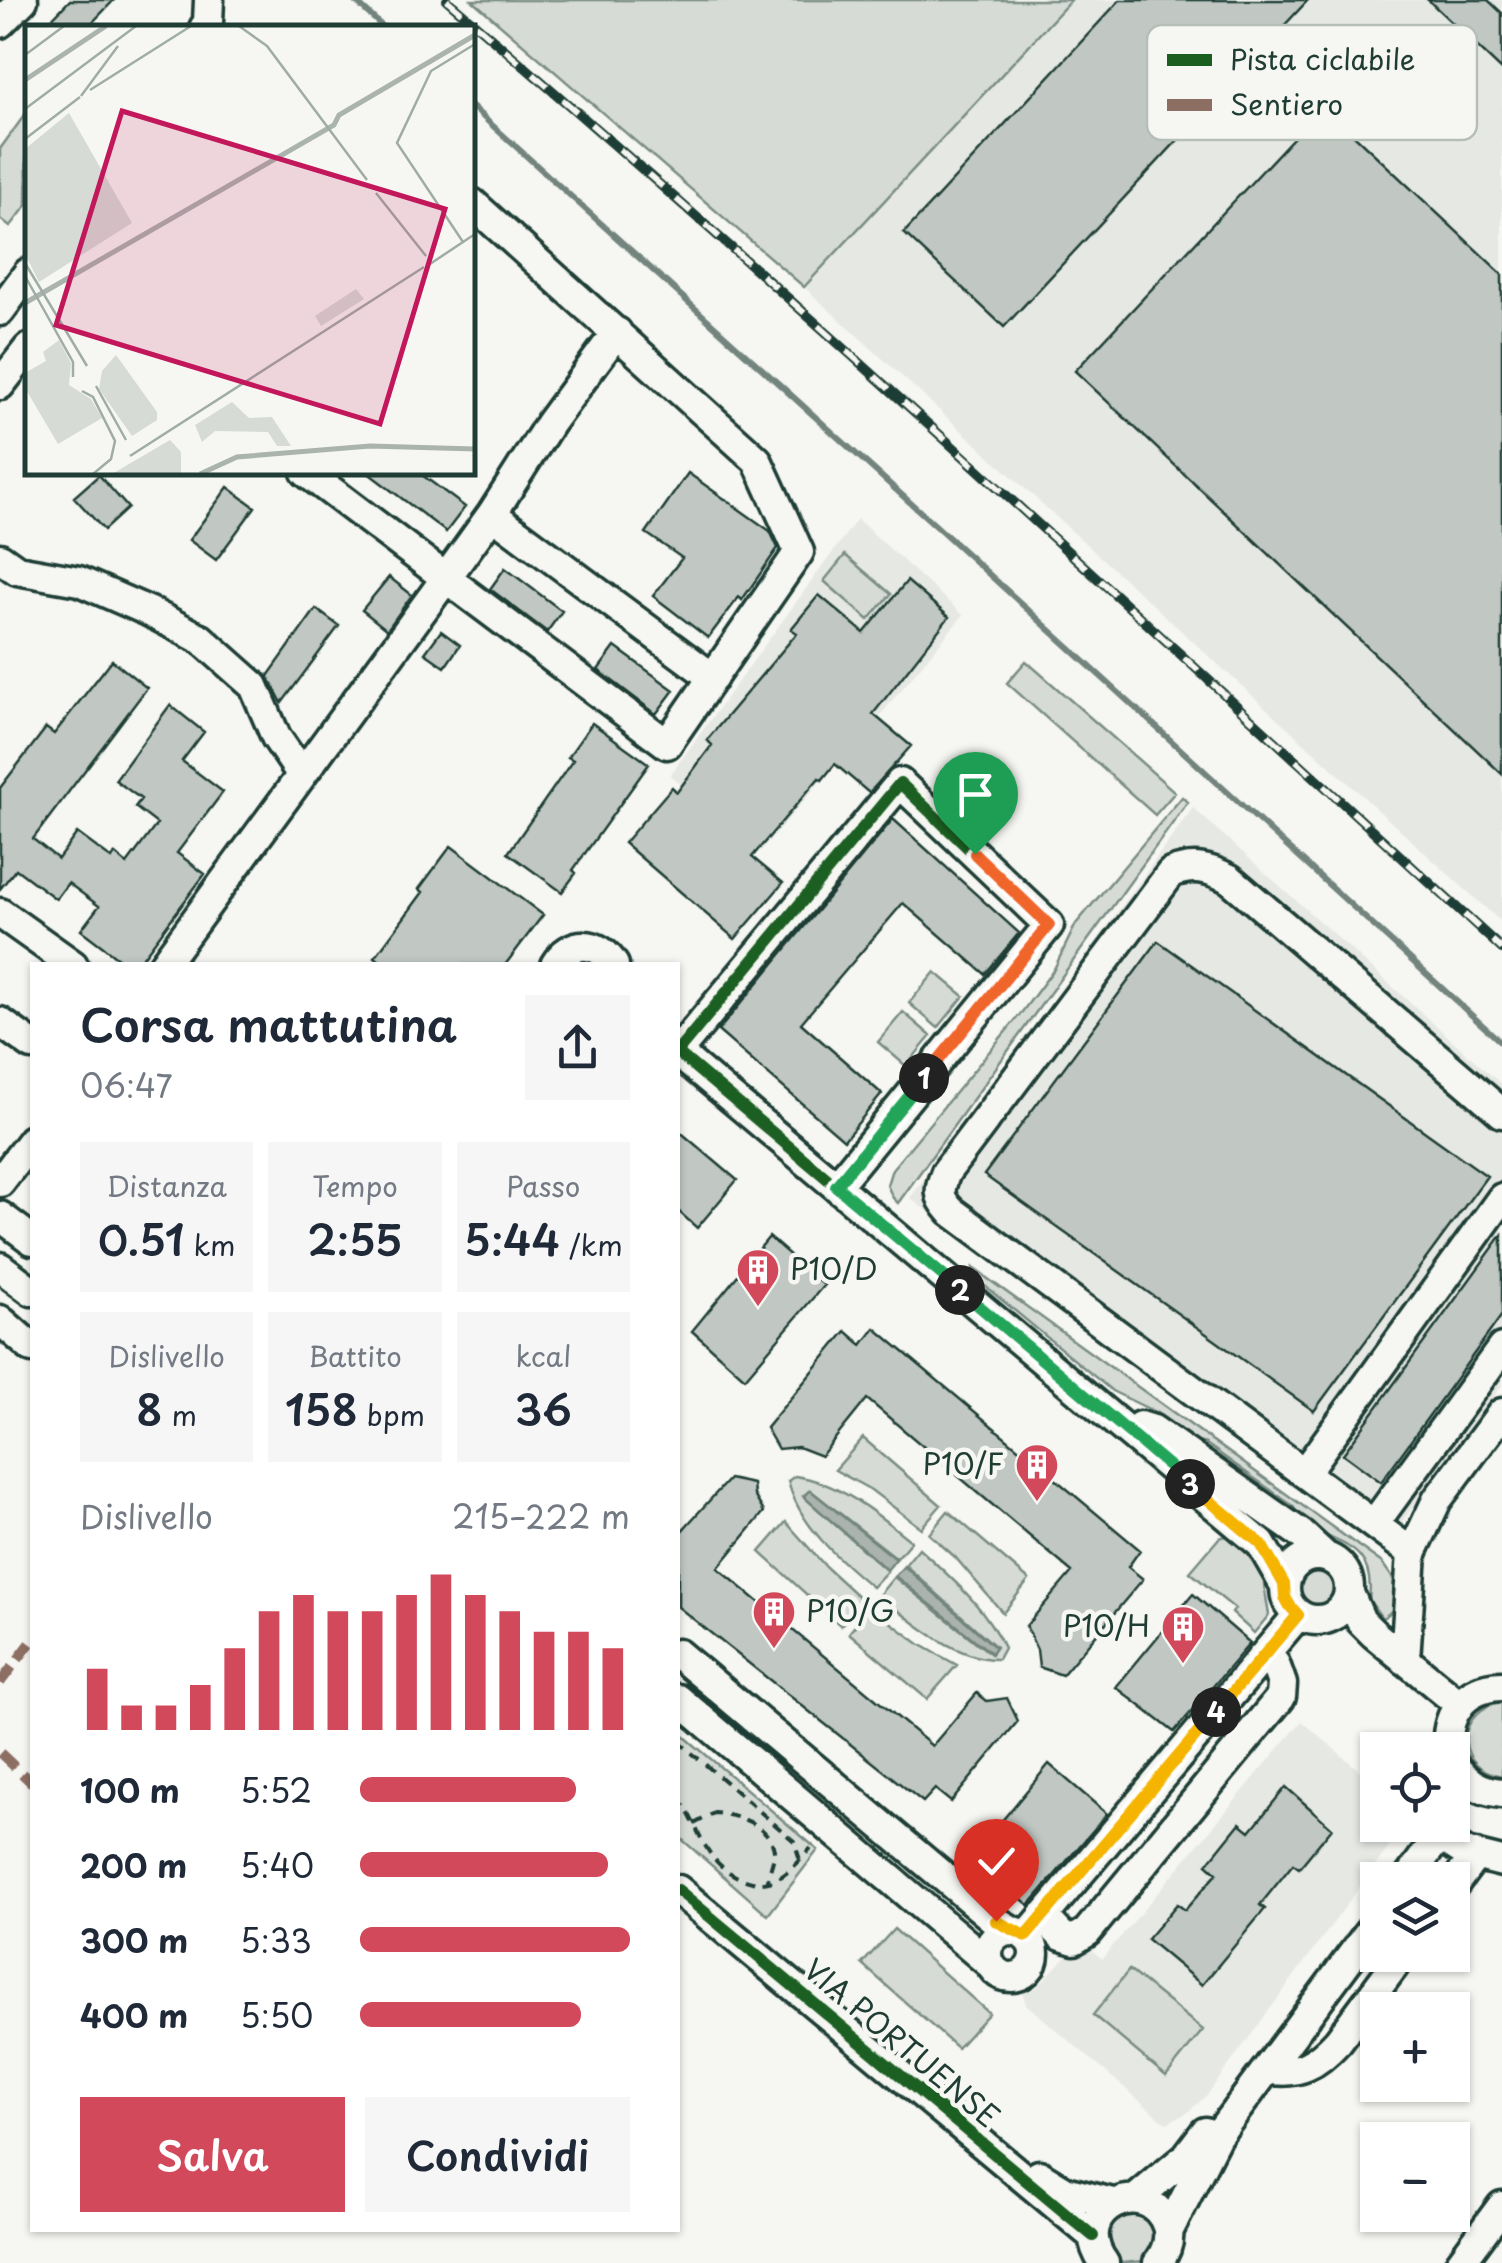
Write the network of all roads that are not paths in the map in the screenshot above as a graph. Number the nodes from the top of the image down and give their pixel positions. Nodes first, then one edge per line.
1 (22, 0) edge
2 (208, 0) edge
3 (0, 23) edge
4 (206, 25) edge
5 (475, 207) edge
6 (25, 277) edge
7 (0, 312) edge
8 (618, 332) junction
9 (25, 353) edge
10 (0, 385) edge
11 (310, 475) edge
12 (492, 514) junction
13 (6, 569) edge
14 (446, 578) junction
15 (714, 678) junction
16 (302, 775) junction
17 (0, 913) edge
18 (69, 962) edge
19 (166, 962) edge
20 (554, 962) edge
21 (612, 962) edge
22 (0, 1022) edge
23 (30, 1044) edge
24 (680, 1050) edge
25 (680, 1054) edge
26 (1502, 1113) edge
27 (30, 1143) edge
28 (0, 1182) edge
29 (836, 1186) junction
30 (1502, 1198) edge
31 (0, 1216) edge
32 (30, 1238) edge
33 (0, 1267) edge
34 (30, 1290) edge
35 (0, 1320) edge
36 (30, 1346) edge
37 (1502, 1348) edge
38 (1502, 1414) edge
39 (1111, 1418) junction
40 (1304, 1473) junction
41 (1374, 1524) junction
42 (1261, 1544) junction
43 (1404, 1547) junction
44 (1315, 1558) junction
45 (1284, 1584) junction
46 (1349, 1593) junction
47 (1298, 1615) junction
48 (1326, 1619) junction
49 (1374, 1634) junction
50 (680, 1656) edge
51 (1261, 1658) junction
52 (1405, 1660) junction
53 (1502, 1686) edge
54 (680, 1701) edge
55 (1460, 1704) junction
56 (1447, 1732) edge
57 (1470, 1783) edge
58 (1474, 1786) junction
59 (1470, 1792) edge
60 (1502, 1792) edge
61 (1454, 1842) edge
62 (1489, 1859) edge
63 (680, 1892) edge
64 (1027, 1928) junction
65 (1360, 1944) edge
66 (988, 1962) junction
67 (1389, 1972) edge
68 (1267, 2069) junction
69 (1242, 2103) junction
70 (993, 2152) junction
71 (1124, 2201) junction
72 (1502, 2206) edge
73 (1093, 2236) junction
74 (1168, 2250) edge
75 (1104, 2263) edge
76 (1460, 2263) edge

1 - 3 street
2 - 4 street
5 - 8 street
6 - 7 street
8 - 12 street
8 - 15 street
9 - 10 street
11 - 14 street
12 - 14 street
12 - 15 street
13 - 16 street
14 - 15 street
14 - 16 street
16 - 19 street
17 - 18 street
20 - 21 street
22 - 23 street
24 - 29 street
25 - 29 street
26 - 40 street
27 - 28 street
29 - 39 street
30 - 40 street
31 - 32 street
33 - 34 street
35 - 36 street
37 - 41 street
38 - 43 street
39 - 42 street
39 - 44 street
40 - 41 street
41 - 43 street
42 - 44 street
42 - 45 street
43 - 52 street
44 - 45 street
44 - 46 street
45 - 47 street
46 - 48 street
46 - 49 street
47 - 48 street
47 - 51 street
48 - 49 street
49 - 52 street
50 - 64 street
51 - 64 street
51 - 64 street
52 - 55 street
53 - 55 street
54 - 66 street
55 - 56 street
57 - 58 street
58 - 59 street
58 - 60 street
61 - 62 street
63 - 70 street, VIA PORTUENSE
64 - 66 street
64 - 66 street
65 - 68 street
67 - 68 street
68 - 69 street
69 - 71 street
69 - 74 street
70 - 71 street, VIA PORTUENSE
70 - 73 street, VIA PORTUENSE
71 - 73 street
71 - 74 street
72 - 76 street
73 - 75 street

